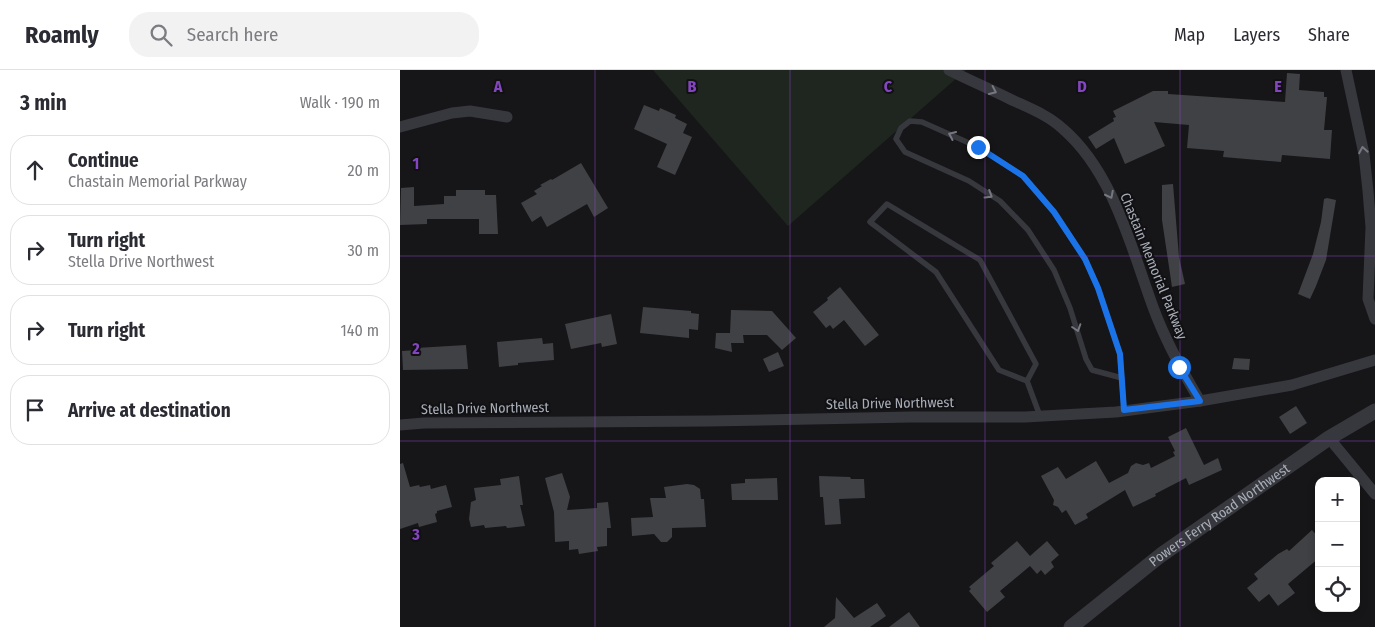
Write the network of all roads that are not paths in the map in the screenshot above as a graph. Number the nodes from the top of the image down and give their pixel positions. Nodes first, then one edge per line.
1 (949, 70) edge
2 (1346, 70) edge
3 (507, 116) dead end
4 (400, 127) edge
5 (1375, 319) edge
6 (1375, 360) edge
7 (1122, 378) junction
8 (1027, 381) junction
9 (1200, 401) junction
10 (1124, 410) junction
11 (1375, 411) edge
12 (1040, 416) junction
13 (400, 425) edge
14 (1328, 438) junction
15 (1375, 494) edge
16 (1071, 627) edge

1 -> 9 street, Chastain Memorial Parkway
5 -> 2 street
3 - 4 street
6 - 9 street, Stella Drive Northwest
7 -> 7 lane
7 - 10 lane
8 - 8 lane
8 - 12 lane
9 - 10 street, Stella Drive Northwest
10 - 12 street, Stella Drive Northwest
11 - 14 street, Powers Ferry Road Northwest
12 - 13 street, Stella Drive Northwest
14 - 15 street
14 - 16 street, Powers Ferry Road Northwest

